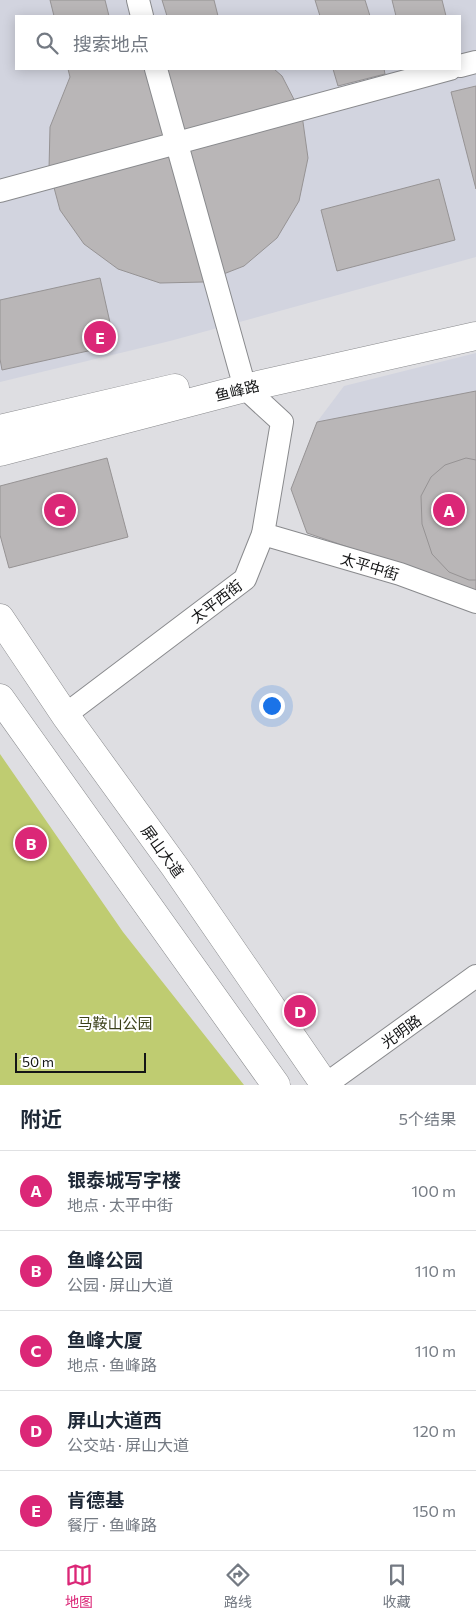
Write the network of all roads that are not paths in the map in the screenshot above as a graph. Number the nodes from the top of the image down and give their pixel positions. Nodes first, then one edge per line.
1 (138, 0) edge
2 (142, 15) edge
3 (476, 62) edge
4 (461, 66) edge
5 (156, 70) edge
6 (446, 70) edge
7 (176, 143) junction
8 (0, 191) edge
9 (476, 318) edge
10 (476, 336) edge
11 (243, 380) junction
12 (0, 429) edge
13 (0, 452) edge
14 (263, 534) junction
15 (476, 602) edge
16 (0, 618) edge
17 (0, 698) edge
18 (65, 715) junction
19 (0, 728) edge
20 (476, 976) edge
21 (230, 1023) junction
22 (276, 1085) edge
23 (325, 1085) edge

1 - 2 street
3 - 4 street
5 - 7 street
6 - 7 street
7 - 8 street
7 - 11 street
9 - 11 main road, 鱼峰路
10 - 11 main road, 鱼峰路
11 - 12 main road, 鱼峰路
11 - 13 main road, 鱼峰路
11 - 14 street, 太平西街
14 - 15 street, 太平中街
14 - 18 street, 太平西街
16 - 18 main road, 屏山大道
17 - 21 main road
18 - 23 main road, 屏山大道
19 - 21 main road
20 - 23 street, 光明路
21 - 22 main road

